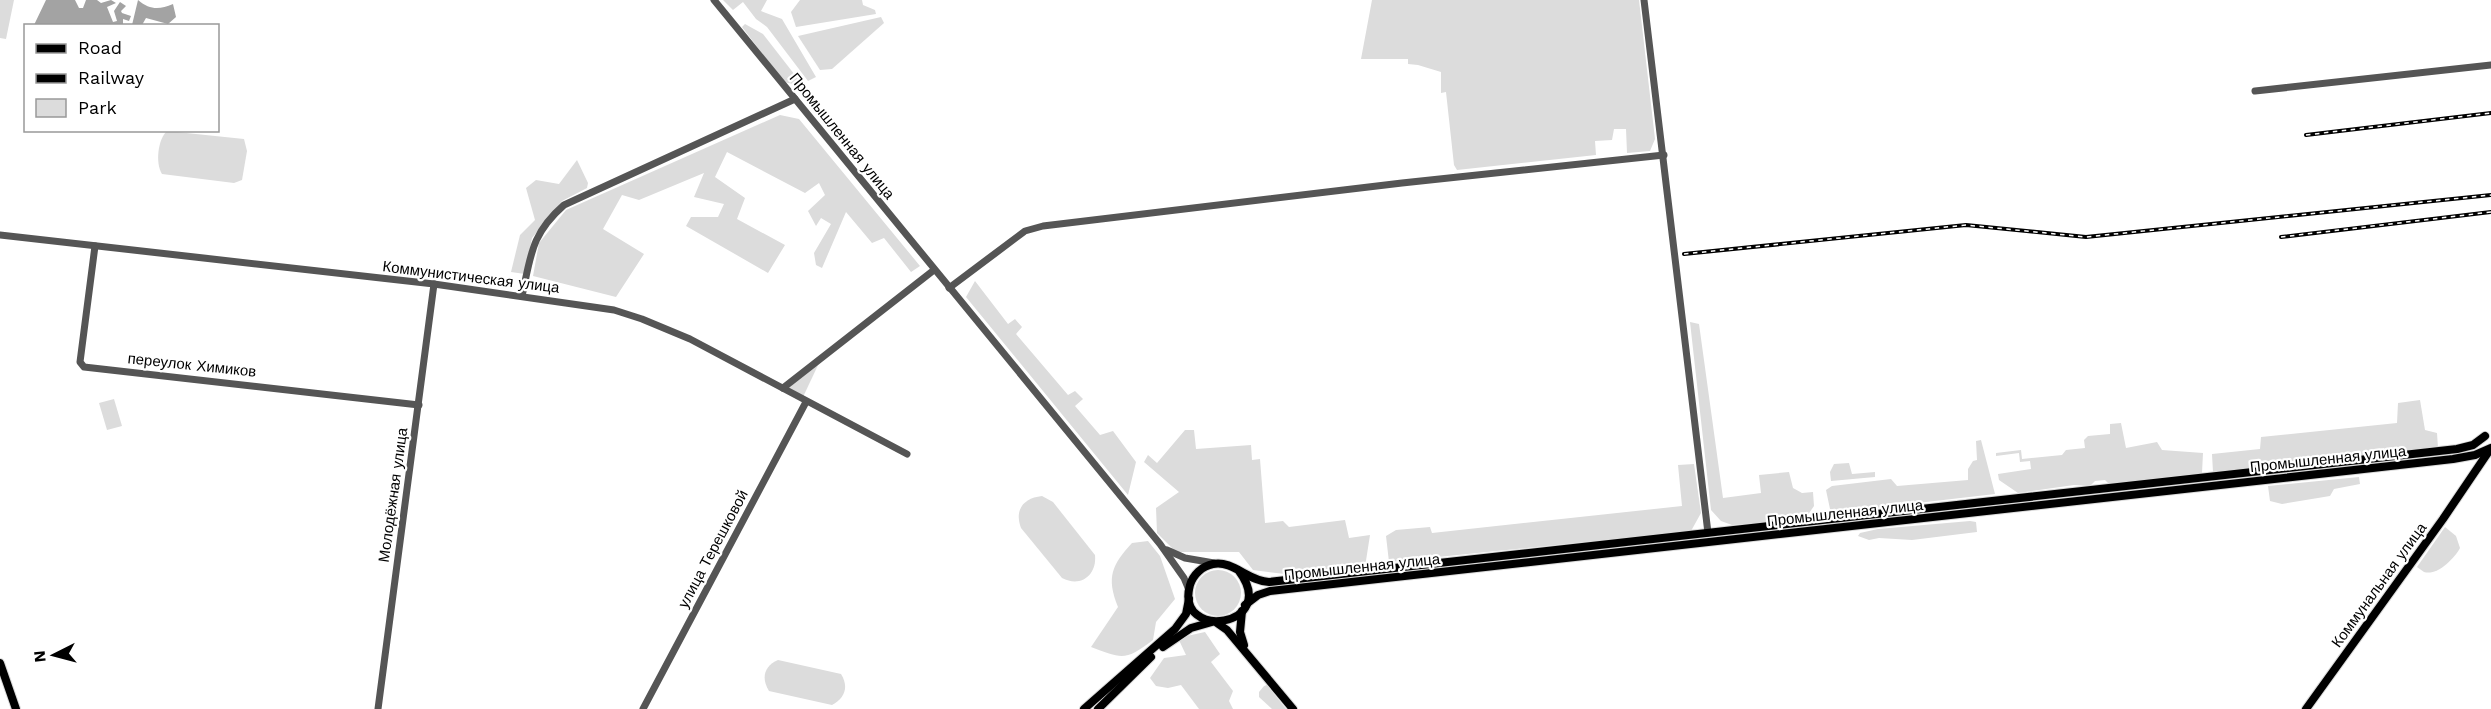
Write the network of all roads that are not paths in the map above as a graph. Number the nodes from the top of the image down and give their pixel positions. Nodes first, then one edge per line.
1 (714, 0) edge
2 (1644, 0) edge
3 (2491, 65) edge
4 (2255, 91) dead end
5 (795, 99) junction
6 (1664, 155) junction
7 (0, 235) edge
8 (95, 246) junction
9 (934, 270) junction
10 (434, 284) junction
11 (949, 288) junction
12 (522, 296) junction
13 (783, 388) junction
14 (806, 402) junction
15 (419, 405) junction
16 (2491, 428) edge
17 (2485, 436) junction
18 (2468, 447) junction
19 (2491, 448) edge
20 (907, 454) dead end
21 (2475, 456) junction
22 (2453, 459) junction
23 (2261, 476) junction
24 (2472, 477) junction
25 (1706, 519) junction
26 (1825, 524) junction
27 (1725, 531) junction
28 (1708, 538) junction
29 (1160, 544) junction
30 (1219, 564) junction
31 (1239, 571) junction
32 (1387, 573) junction
33 (1189, 595) junction
34 (1244, 608) junction
35 (1214, 622) junction
36 (1158, 647) junction
37 (1252, 658) junction
38 (1141, 662) junction
39 (0, 663) edge
40 (16, 709) edge
41 (378, 709) edge
42 (643, 709) edge
43 (1084, 709) edge
44 (1098, 709) edge
45 (1293, 709) edge
46 (2306, 709) edge

1 - 5 street, Промышленная улица
2 - 6 street
3 - 4 street
5 - 9 street, Промышленная улица
5 - 12 street
6 - 11 street
6 - 25 street
7 - 8 street, Коммунистическая улица
8 - 10 street, Коммунистическая улица
8 - 15 street, переулок Химиков
9 - 11 street, Промышленная улица
9 - 13 street
10 - 12 street, Коммунистическая улица
10 - 15 street, Молодёжная улица
11 - 29 street, Промышленная улица
12 - 13 street, Коммунистическая улица
13 - 14 street, Коммунистическая улица
14 - 20 street, Коммунистическая улица
14 - 42 street, улица Терешковой
15 - 41 street, Молодёжная улица
16 - 17 main road, Промышленная улица
17 - 18 main road, Промышленная улица
17 - 21 main road, Промышленная улица
18 - 21 main road
18 - 23 main road, Промышленная улица
19 - 21 main road, Промышленная улица
19 - 24 main road, Промышленная улица
21 - 22 main road, Промышленная улица
21 - 24 main road, Промышленная улица
22 - 23 main road, Промышленная улица
22 - 24 main road
23 - 26 main road, Промышленная улица
24 - 46 main road, Коммунальная улица
25 - 27 street
25 - 28 street
26 - 27 main road, Промышленная улица
26 - 28 main road, Промышленная улица
27 - 28 main road, Промышленная улица
28 - 32 main road, Промышленная улица
29 - 30 street, Промышленная улица
29 - 33 street, Промышленная улица
30 - 31 main road
30 - 33 main road
31 - 32 main road, Промышленная улица
31 - 34 main road
32 - 34 main road, Промышленная улица
33 - 35 main road
33 - 36 main road
34 - 35 main road
34 - 37 main road
35 - 36 main road
35 - 37 main road
36 - 38 main road
37 - 45 main road
38 - 43 main road
38 - 44 main road
39 - 40 main road

